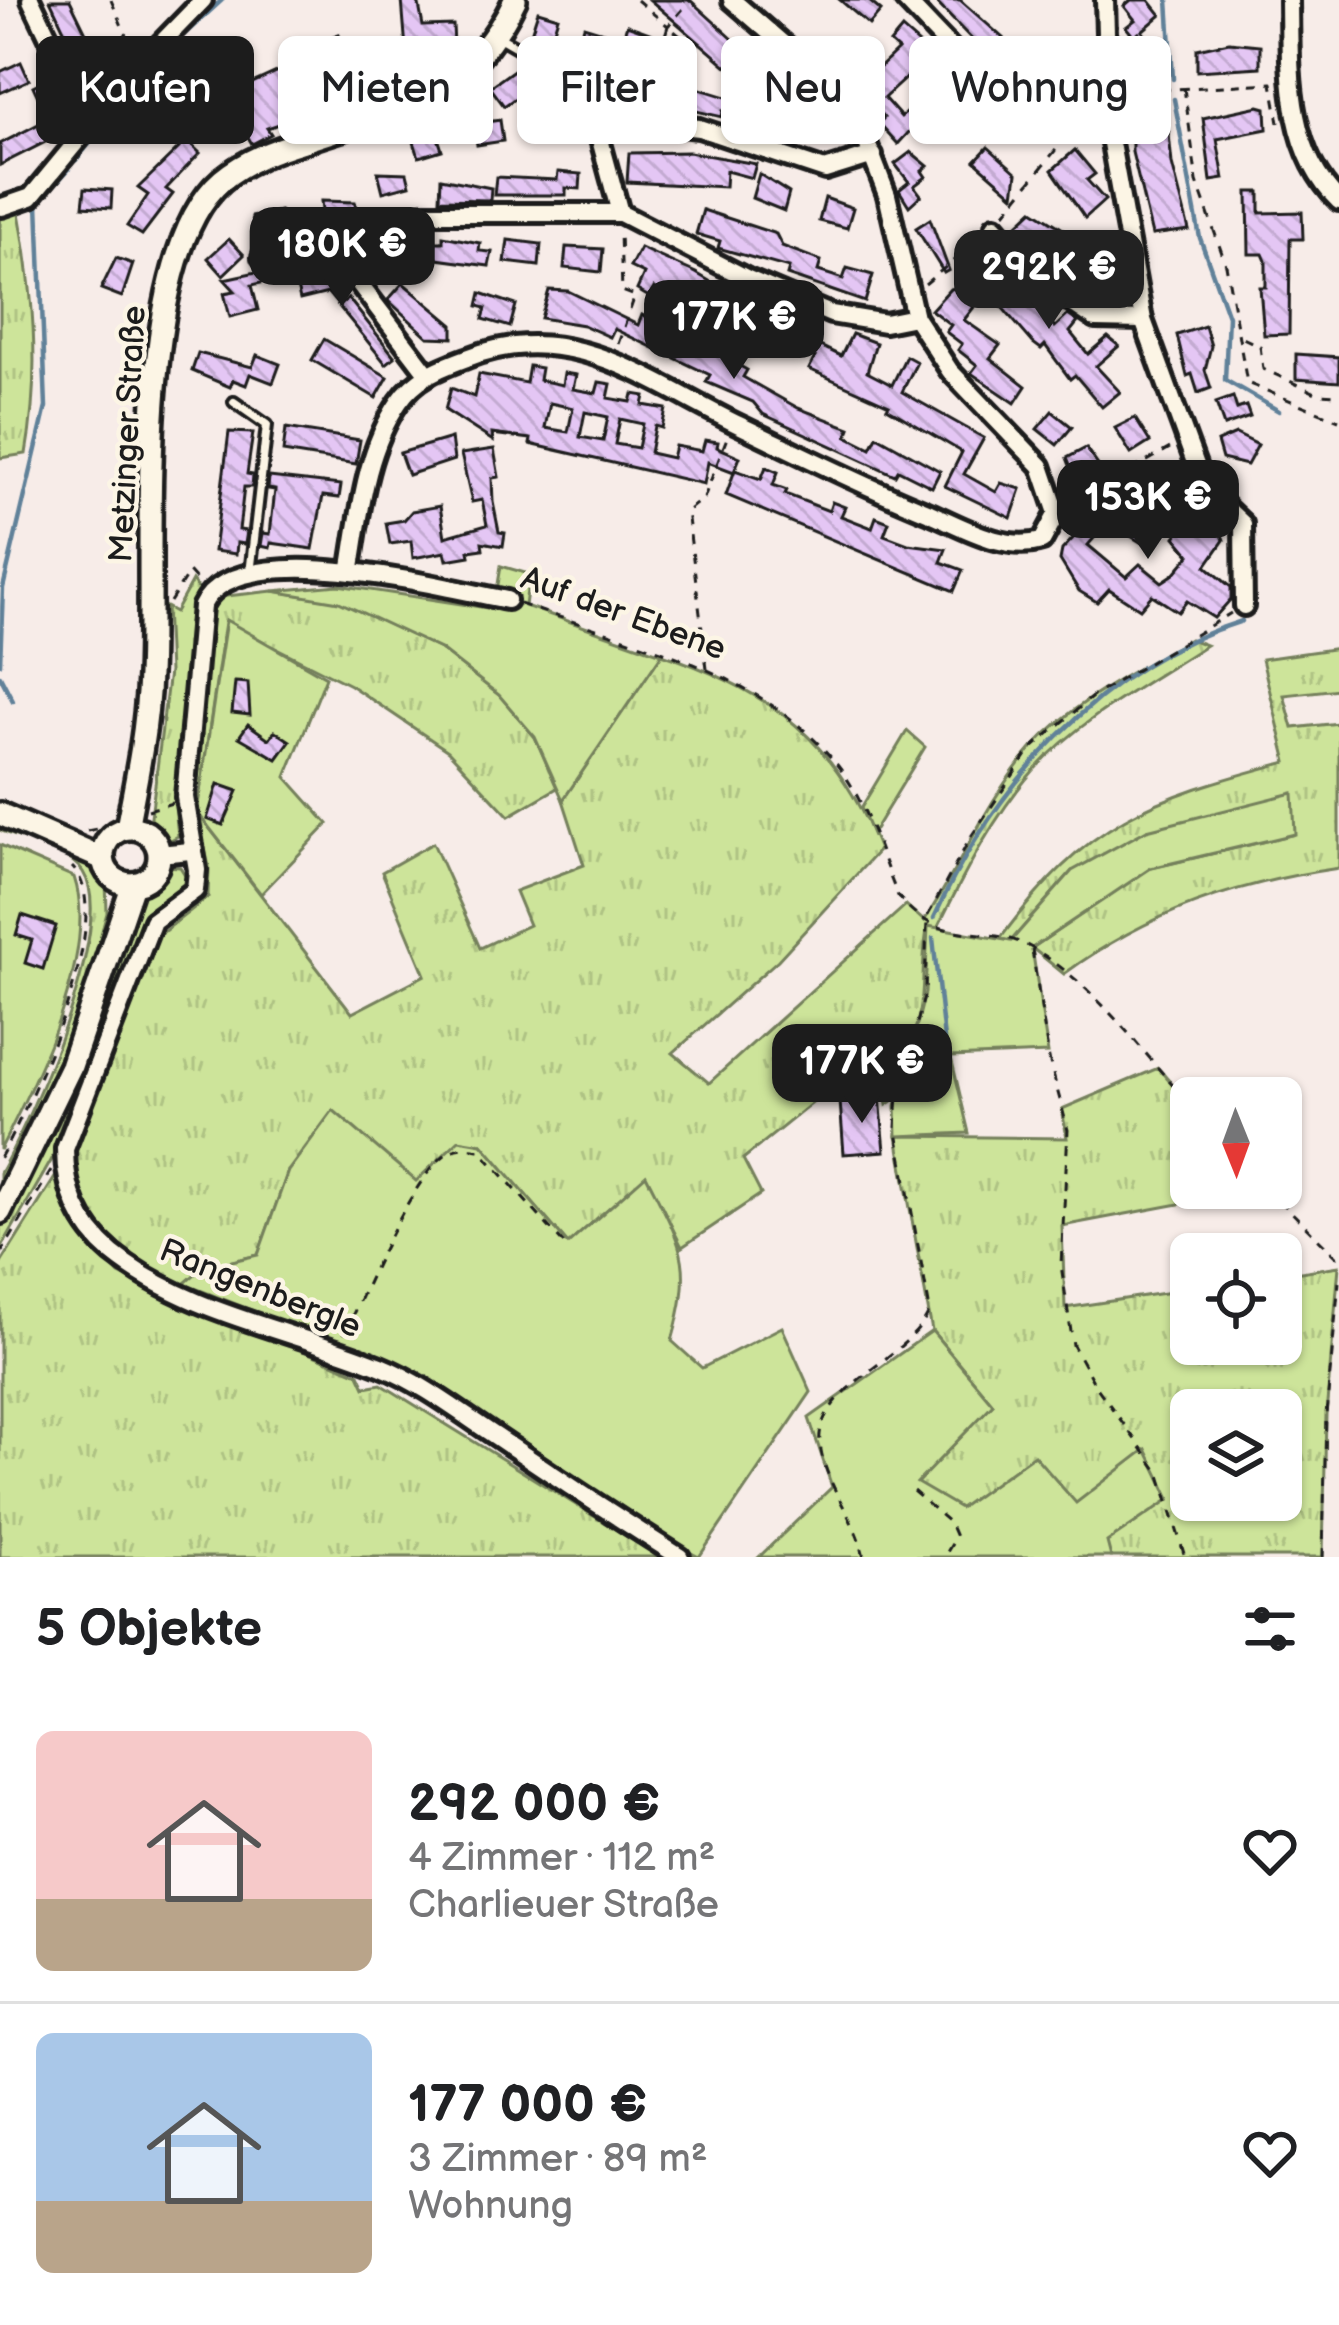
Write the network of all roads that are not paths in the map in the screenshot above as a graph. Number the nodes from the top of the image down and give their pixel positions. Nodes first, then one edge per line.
1 (31, 0) edge
2 (514, 0) edge
3 (731, 0) edge
4 (905, 0) edge
5 (1106, 0) edge
6 (1289, 0) edge
7 (197, 2) edge
8 (48, 36) edge
9 (166, 36) edge
10 (497, 36) junction
11 (939, 36) edge
12 (1106, 36) edge
13 (517, 47) edge
14 (76, 144) edge
15 (1111, 144) edge
16 (873, 155) junction
17 (1339, 201) edge
18 (2, 207) edge
19 (425, 213) dead end
20 (620, 213) junction
21 (995, 226) road end
22 (262, 256) dead end
23 (915, 316) junction
24 (1144, 320) junction
25 (427, 374) junction
26 (234, 402) dead end
27 (351, 567) junction
28 (250, 575) junction
29 (507, 600) road end
30 (1244, 606) road end
31 (0, 814) edge
32 (138, 823) junction
33 (190, 850) junction
34 (104, 851) junction
35 (159, 854) junction
36 (125, 883) junction
37 (0, 1212) edge
38 (680, 1557) edge

1 - 8 street
2 - 10 main road, Metzinger Straße
3 - 16 street
4 - 11 street
5 - 12 street
6 - 17 street
7 - 9 street
10 - 13 lane
10 - 32 main road, Metzinger Straße
14 - 18 street
15 - 24 street
16 - 20 street
16 - 23 street
19 - 20 street
20 - 23 street
21 - 24 street
22 - 25 street
23 - 25 street
24 - 30 street
25 - 27 street
26 - 28 lane
27 - 28 street, Auf der Ebene
27 - 29 street, Auf der Ebene
28 - 33 street
31 - 34 main road
32 - 34 main road
32 - 35 main road
33 - 35 street
33 - 38 street, Rangenbergle
34 - 36 main road
35 - 36 main road
36 - 37 main road

